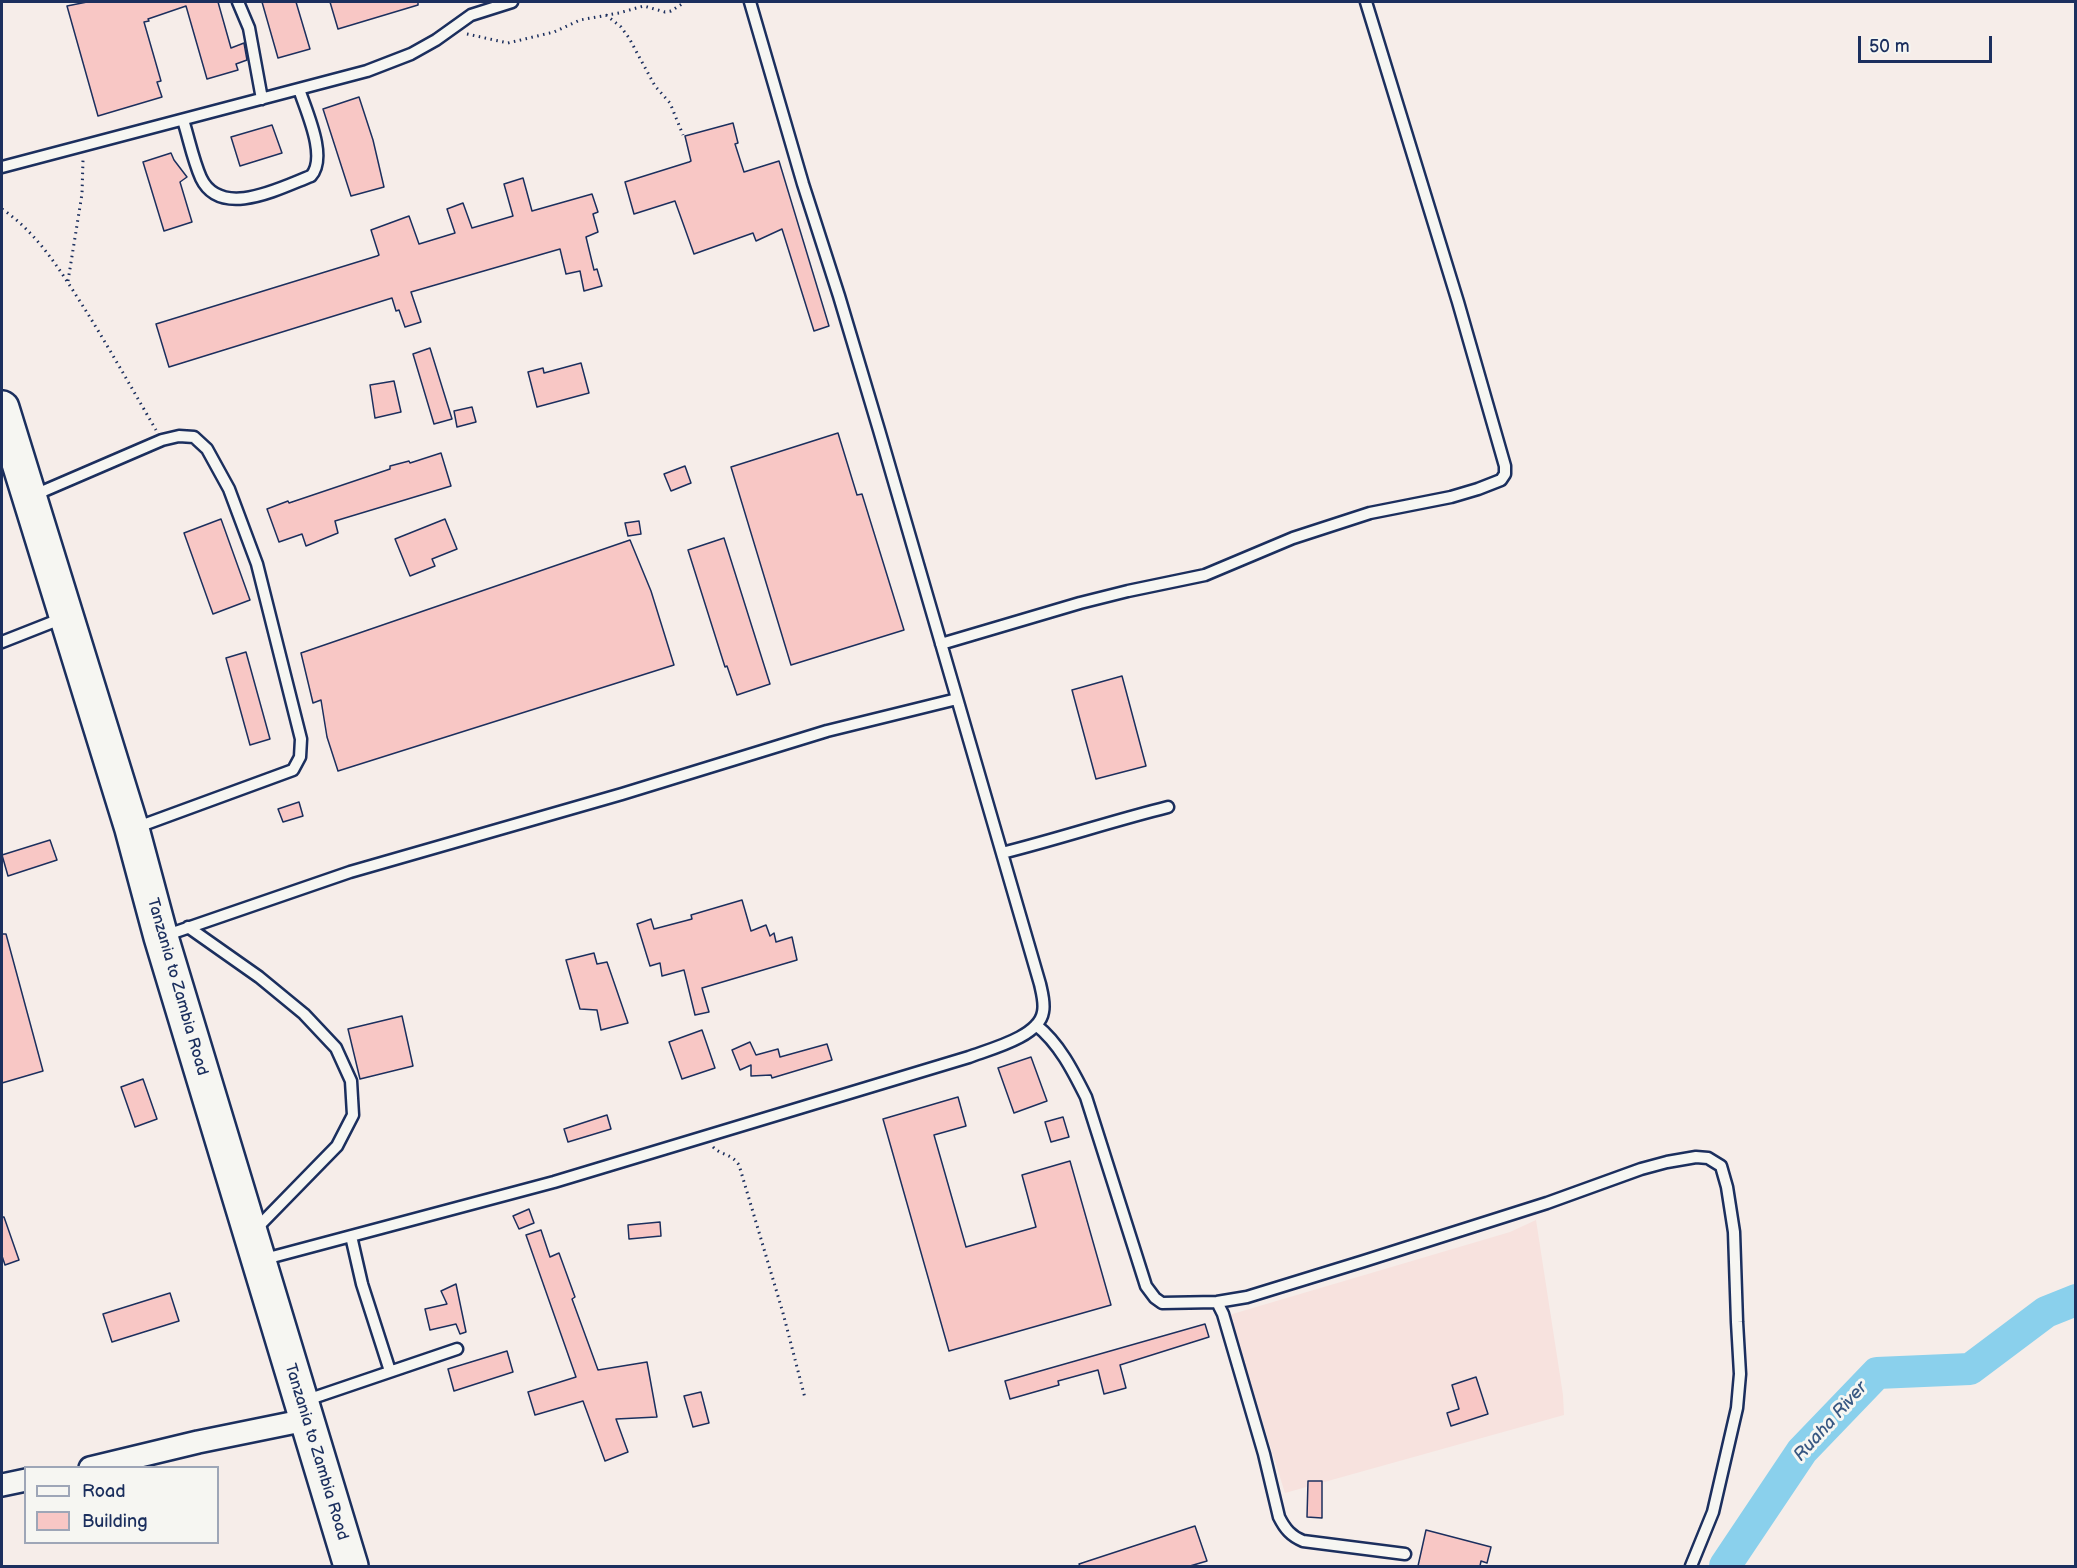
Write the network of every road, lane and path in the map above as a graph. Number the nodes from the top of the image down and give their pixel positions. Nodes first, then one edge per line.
1 (238, 2) edge
2 (512, 2) edge
3 (685, 2) edge
4 (750, 2) edge
5 (1366, 2) edge
6 (606, 15) junction
7 (445, 32) junction
8 (299, 89) junction
9 (262, 99) junction
10 (183, 120) junction
11 (683, 135) dead end
12 (83, 146) junction
13 (2, 167) edge
14 (2, 209) edge
15 (68, 282) junction
16 (2, 408) edge
17 (162, 440) junction
18 (29, 497) junction
19 (66, 617) junction
20 (2, 642) edge
21 (941, 644) junction
22 (957, 699) junction
23 (1168, 807) dead end
24 (132, 829) junction
25 (1002, 853) junction
26 (174, 932) junction
27 (1036, 1025) junction
28 (705, 1136) junction
29 (351, 1236) junction
30 (254, 1247) junction
31 (1216, 1302) junction
32 (457, 1348) dead end
33 (390, 1371) junction
34 (805, 1398) dead end
35 (304, 1411) junction
36 (94, 1466) edge
37 (24, 1480) edge
38 (2, 1485) edge
39 (1405, 1554) dead end
40 (351, 1566) edge
41 (1691, 1566) edge

1 - 9 lane
2 - 7 lane
3 - 6 path
4 - 21 lane
5 - 21 lane
6 - 7 path
6 - 11 path
7 - 8 lane
8 - 9 lane
8 - 10 lane
9 - 10 lane
10 - 12 lane
12 - 13 lane
12 - 15 path
14 - 15 path
15 - 17 path
16 - 18 highway, Tanzania to Zambia Road
17 - 18 lane
17 - 24 lane
18 - 19 highway, Tanzania to Zambia Road
19 - 20 lane
19 - 24 highway, Tanzania to Zambia Road
21 - 22 lane
22 - 25 lane
22 - 26 lane
23 - 25 lane
24 - 26 highway, Tanzania to Zambia Road
25 - 27 lane
26 - 30 highway, Tanzania to Zambia Road
26 - 30 lane
27 - 28 lane
27 - 31 lane
28 - 29 lane
28 - 34 path
29 - 30 lane
29 - 33 lane
30 - 35 highway, Tanzania to Zambia Road
31 - 39 lane
31 - 41 lane
32 - 33 lane
33 - 35 lane
35 - 36 street
35 - 40 highway, Tanzania to Zambia Road
37 - 38 street

